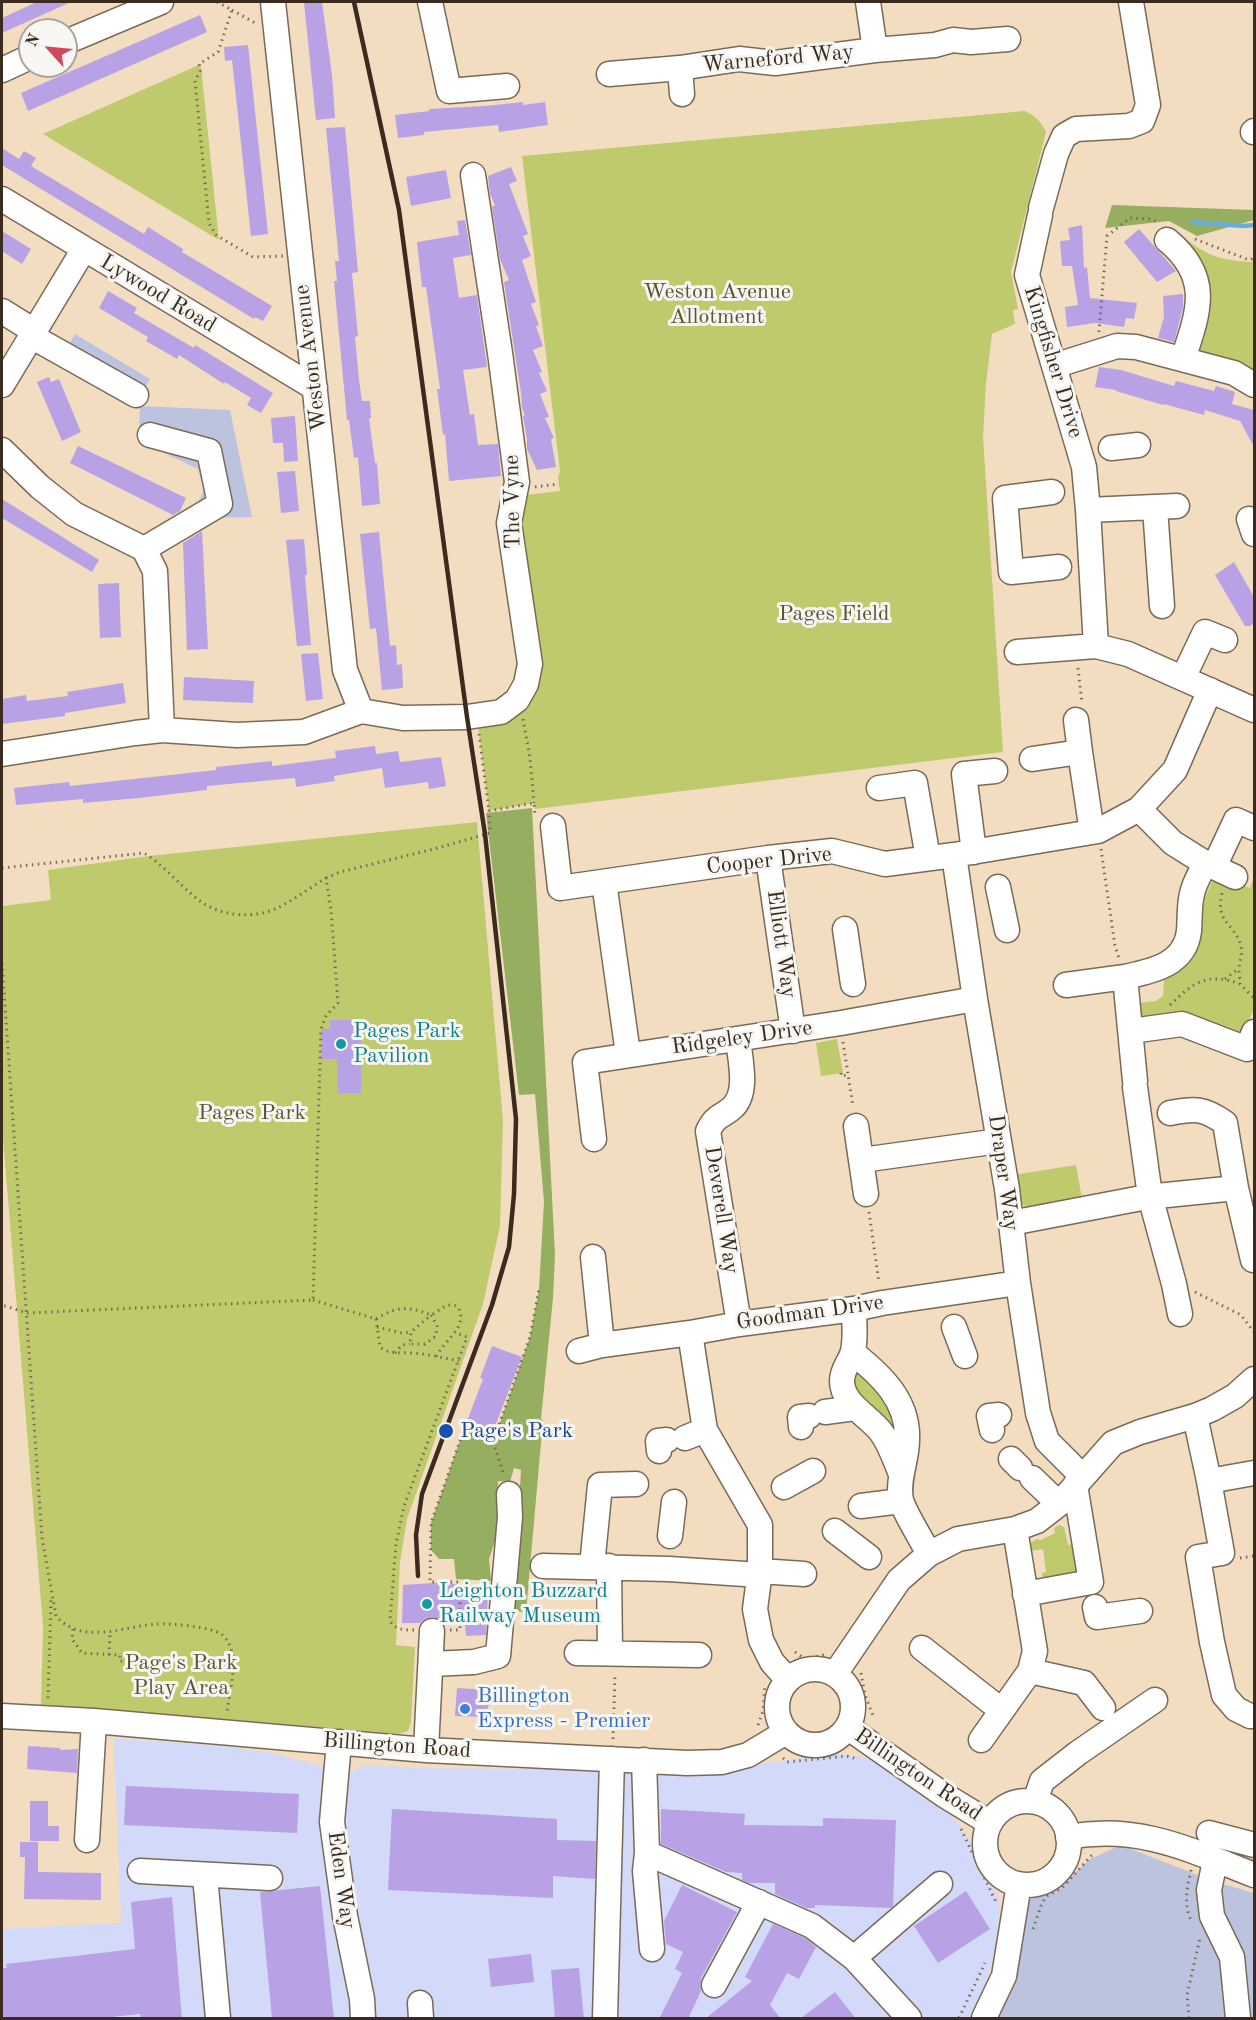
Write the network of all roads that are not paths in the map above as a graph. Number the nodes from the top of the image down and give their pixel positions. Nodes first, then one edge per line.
1 (161, 2) edge
2 (273, 2) edge
3 (430, 2) edge
4 (868, 2) edge
5 (1131, 2) edge
6 (78, 37) edge
7 (1008, 39) dead end
8 (875, 50) junction
9 (18, 63) edge
10 (680, 68) junction
11 (2, 70) edge
12 (609, 74) dead end
13 (507, 86) dead end
14 (682, 94) dead end
15 (473, 174) dead end
16 (2, 199) edge
17 (1172, 233) road end
18 (84, 249) junction
19 (2, 311) edge
20 (33, 333) junction
21 (1183, 359) junction
22 (1054, 366) junction
23 (2, 385) edge
24 (1254, 385) edge
25 (315, 388) junction
26 (136, 395) dead end
27 (150, 435) dead end
28 (1138, 445) dead end
29 (2, 450) edge
30 (1096, 450) junction
31 (1073, 495) junction
32 (144, 549) junction
33 (1074, 565) junction
34 (1162, 606) dead end
35 (1225, 640) dead end
36 (1096, 646) junction
37 (1017, 652) dead end
38 (1183, 678) junction
39 (1210, 690) junction
40 (1254, 710) edge
41 (361, 711) junction
42 (1076, 720) dead end
43 (162, 730) junction
44 (1080, 752) junction
45 (2, 754) edge
46 (1032, 759) dead end
47 (995, 771) dead end
48 (879, 788) dead end
49 (1139, 809) junction
50 (544, 823) road end
51 (1254, 828) edge
52 (1092, 832) junction
53 (973, 852) junction
54 (768, 858) junction
55 (928, 858) junction
56 (1221, 870) junction
57 (604, 882) junction
58 (845, 929) dead end
59 (1007, 930) dead end
60 (1125, 977) junction
61 (1066, 985) dead end
62 (975, 999) junction
63 (852, 1006) junction
64 (793, 1031) junction
65 (1131, 1031) junction
66 (738, 1039) junction
67 (1251, 1041) edge
68 (628, 1054) junction
69 (1170, 1113) dead end
70 (856, 1126) road end
71 (594, 1138) dead end
72 (999, 1141) junction
73 (862, 1160) junction
74 (1236, 1188) junction
75 (866, 1194) road end
76 (1150, 1196) junction
77 (1011, 1223) junction
78 (593, 1257) dead end
79 (1253, 1260) edge
80 (1018, 1283) junction
81 (854, 1309) junction
82 (952, 1310) junction
83 (1180, 1314) dead end
84 (739, 1324) junction
85 (690, 1333) junction
86 (853, 1353) junction
87 (965, 1356) dead end
88 (1254, 1379) edge
89 (855, 1408) junction
90 (1195, 1416) junction
91 (812, 1418) dead end
92 (1021, 1469) dead end
93 (813, 1471) dead end
94 (1254, 1473) edge
95 (900, 1474) junction
96 (1209, 1480) junction
97 (1079, 1481) junction
98 (636, 1484) dead end
99 (509, 1494) road end
100 (902, 1501) junction
101 (674, 1502) dead end
102 (1059, 1504) junction
103 (749, 1506) junction
104 (861, 1506) dead end
105 (1015, 1529) junction
106 (835, 1531) dead end
107 (670, 1552) junction
108 (929, 1554) junction
109 (543, 1566) dead end
110 (600, 1566) junction
111 (883, 1568) junction
112 (760, 1573) junction
113 (804, 1574) dead end
114 (1093, 1593) junction
115 (1025, 1594) junction
116 (1140, 1611) dead end
117 (432, 1631) road end
118 (922, 1648) dead end
119 (578, 1653) dead end
120 (699, 1655) dead end
121 (613, 1662) junction
122 (832, 1663) junction
123 (431, 1664) junction
124 (1030, 1671) junction
125 (788, 1680) junction
126 (1155, 1700) dead end
127 (1103, 1708) dead end
128 (1001, 1710) junction
129 (2, 1716) edge
130 (1254, 1716) edge
131 (94, 1721) junction
132 (847, 1727) junction
133 (786, 1732) junction
134 (981, 1740) dead end
135 (339, 1742) junction
136 (426, 1749) junction
137 (612, 1750) junction
138 (644, 1760) junction
139 (1035, 1801) junction
140 (990, 1823) junction
141 (1209, 1833) dead end
142 (1068, 1837) junction
143 (87, 1840) dead end
144 (1254, 1845) edge
145 (647, 1853) junction
146 (1215, 1861) junction
147 (140, 1871) dead end
148 (1254, 1875) edge
149 (205, 1876) junction
150 (270, 1878) dead end
151 (940, 1884) dead end
152 (1019, 1884) junction
153 (759, 1902) junction
154 (652, 1949) dead end
155 (854, 1958) junction
156 (714, 1985) dead end
157 (218, 2019) edge
158 (363, 2019) edge
159 (605, 2019) edge
160 (909, 2019) edge
161 (984, 2019) edge
162 (1238, 2019) edge

1 - 6 street
2 - 25 street, Weston Avenue
3 - 13 street
4 - 8 street, Warneford Way
5 - 22 street, Kingfisher Drive
7 - 8 street, Warneford Way
8 - 10 street, Warneford Way
9 - 11 street
10 - 12 street, Warneford Way
10 - 14 street, Warneford Way
15 - 41 street, The Vyne
16 - 18 street, Lywood Road
17 - 21 street
18 - 20 street
18 - 25 street, Lywood Road
19 - 20 street
20 - 23 street
20 - 26 street
21 - 22 street
21 - 24 street
22 - 30 street, Kingfisher Drive
25 - 41 street, Weston Avenue
27 - 32 street
28 - 30 street
29 - 32 street
30 - 31 street, Kingfisher Drive
31 - 33 street, Kingfisher Drive
31 - 33 street
31 - 34 street
32 - 43 street
33 - 36 street, Kingfisher Drive
35 - 38 street
36 - 37 street
36 - 38 street
38 - 39 street
39 - 40 street
39 - 49 street, Cooper Drive
41 - 43 street
42 - 44 street
43 - 45 street
44 - 46 street
44 - 52 street
47 - 53 street
48 - 55 street
49 - 52 street, Cooper Drive
49 - 56 street
50 - 57 street, Cooper Drive
51 - 56 street
52 - 53 street, Cooper Drive
53 - 55 street, Cooper Drive
53 - 59 street
53 - 62 street, Draper Way
54 - 55 street, Cooper Drive
54 - 57 street, Cooper Drive
54 - 64 street, Elliott Way
56 - 60 street
57 - 68 street
58 - 63 street
60 - 61 street
60 - 65 street
62 - 63 street, Ridgeley Drive
62 - 72 street, Draper Way
63 - 64 street, Ridgeley Drive
64 - 66 street, Ridgeley Drive
65 - 67 street
65 - 76 street
66 - 68 street, Ridgeley Drive
66 - 84 street, Deverell Way
68 - 71 street, Ridgeley Drive
69 - 74 street
70 - 73 street
72 - 73 street
72 - 77 street, Draper Way
73 - 75 street
74 - 76 street
74 - 79 street
76 - 77 street
76 - 83 street
77 - 80 street, Draper Way
78 - 85 street, Goodman Drive
80 - 82 street, Goodman Drive
80 - 97 street, Draper Way
81 - 82 street, Goodman Drive
81 - 84 street, Goodman Drive
81 - 86 street
82 - 87 street
84 - 85 street, Goodman Drive
85 - 103 street
86 - 89 street
86 - 95 street
88 - 90 street
89 - 91 street
89 - 95 street
90 - 96 street
90 - 97 street
92 - 102 street
93 - 103 street
94 - 96 street
95 - 100 street
96 - 130 street
97 - 102 street
97 - 114 street
98 - 110 street
99 - 123 street
100 - 104 street
100 - 108 street
101 - 107 street
102 - 105 street
103 - 112 street
105 - 108 street
105 - 115 street
106 - 111 street
107 - 110 street
107 - 112 street
108 - 111 street
109 - 110 street
110 - 121 street
111 - 122 street
112 - 113 street
112 - 125 street
114 - 115 street
114 - 116 street
115 - 124 street
117 - 123 street
118 - 128 street
119 - 121 street
120 - 121 street
122 - 125 street
122 - 132 street, Billington Road
123 - 136 street
124 - 127 street
124 - 128 street
125 - 133 street
126 - 139 street
128 - 134 street
129 - 131 street, Billington Road
131 - 135 street, Billington Road
131 - 143 street
132 - 133 street, Billington Road
132 - 140 street, Billington Road
133 - 138 street, Billington Road
135 - 136 street, Billington Road
135 - 158 street, Eden Way
136 - 137 street, Billington Road
137 - 138 street, Billington Road
137 - 159 street
138 - 145 street
139 - 140 street, Billington Road
139 - 142 street
140 - 152 street, Billington Road
141 - 144 street
142 - 146 street
142 - 152 street
145 - 153 street
145 - 154 street
146 - 148 street
146 - 162 street
147 - 149 street
149 - 150 street
149 - 157 street
151 - 155 street
152 - 161 street
153 - 155 street
153 - 156 street
155 - 160 street

